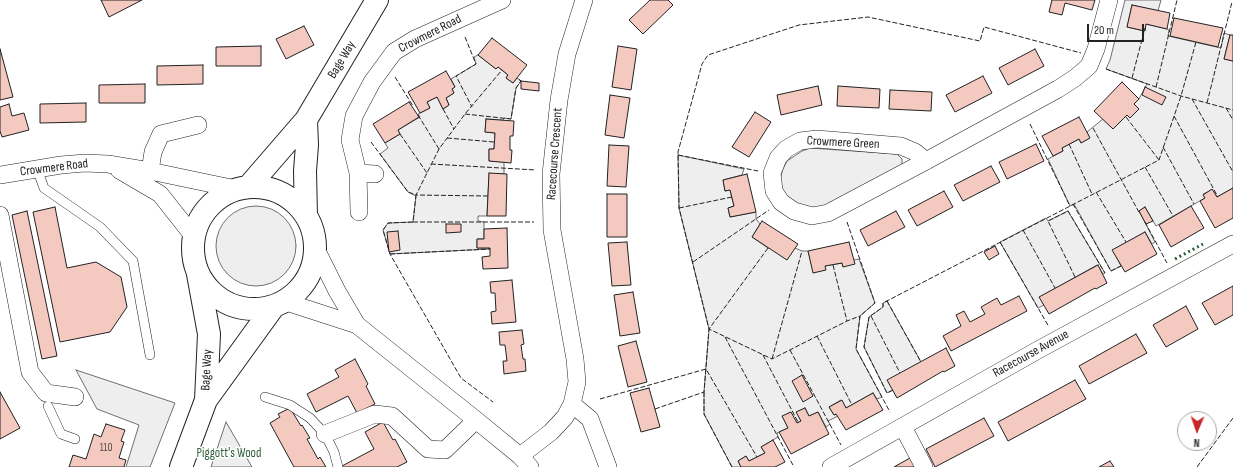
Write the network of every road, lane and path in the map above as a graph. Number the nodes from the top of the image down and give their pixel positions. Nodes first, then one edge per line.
1 (378, 0) edge
2 (502, 0) edge
3 (584, 0) edge
4 (1109, 0) edge
5 (306, 120) junction
6 (198, 125) dead end
7 (926, 161) junction
8 (108, 164) junction
9 (37, 169) junction
10 (150, 172) junction
11 (358, 173) junction
12 (375, 174) dead end
13 (0, 175) edge
14 (242, 188) junction
15 (359, 212) dead end
16 (0, 215) edge
17 (306, 216) junction
18 (194, 237) junction
19 (1233, 244) edge
20 (316, 249) junction
21 (198, 273) junction
22 (279, 304) junction
23 (357, 325) junction
24 (150, 356) dead end
25 (266, 397) dead end
26 (75, 398) dead end
27 (47, 399) junction
28 (206, 400) junction
29 (572, 404) junction
30 (476, 420) junction
31 (902, 427) junction
32 (325, 434) junction
33 (75, 439) dead end
34 (525, 462) edge
35 (181, 467) edge
36 (338, 467) edge
37 (608, 467) edge
38 (831, 467) edge
39 (924, 467) edge

1 - 5 main road, Bage Way
2 - 11 street, Crowmere Road
3 - 29 street, Racecourse Crescent
4 - 7 street, Crowmere Green
5 - 14 main road, Bage Way
5 - 17 main road
6 - 10 street
7 - 7 street, Crowmere Green
8 - 9 street, Crowmere Road
8 - 10 street, Crowmere Road
8 - 18 street, Crowmere Road
9 - 13 street, Crowmere Road
9 - 24 lane
10 - 14 street, Crowmere Road
11 - 12 street
11 - 15 street, Crowmere Road
14 - 17 main road
14 - 18 main road
16 - 27 street
17 - 20 main road
18 - 21 main road
19 - 31 street, Racecourse Avenue
20 - 22 main road
20 - 23 street, Racecourse Crescent
21 - 22 main road
21 - 28 main road, Bage Way
22 - 23 street, Racecourse Crescent
22 - 28 main road, Bage Way
23 - 30 street, Racecourse Crescent
25 - 32 lane
26 - 27 street
27 - 33 lane
28 - 35 main road
29 - 34 street, Racecourse Crescent
29 - 37 street
30 - 32 street
30 - 34 street, Racecourse Crescent
31 - 38 street, Racecourse Avenue
31 - 39 street
32 - 36 lane

